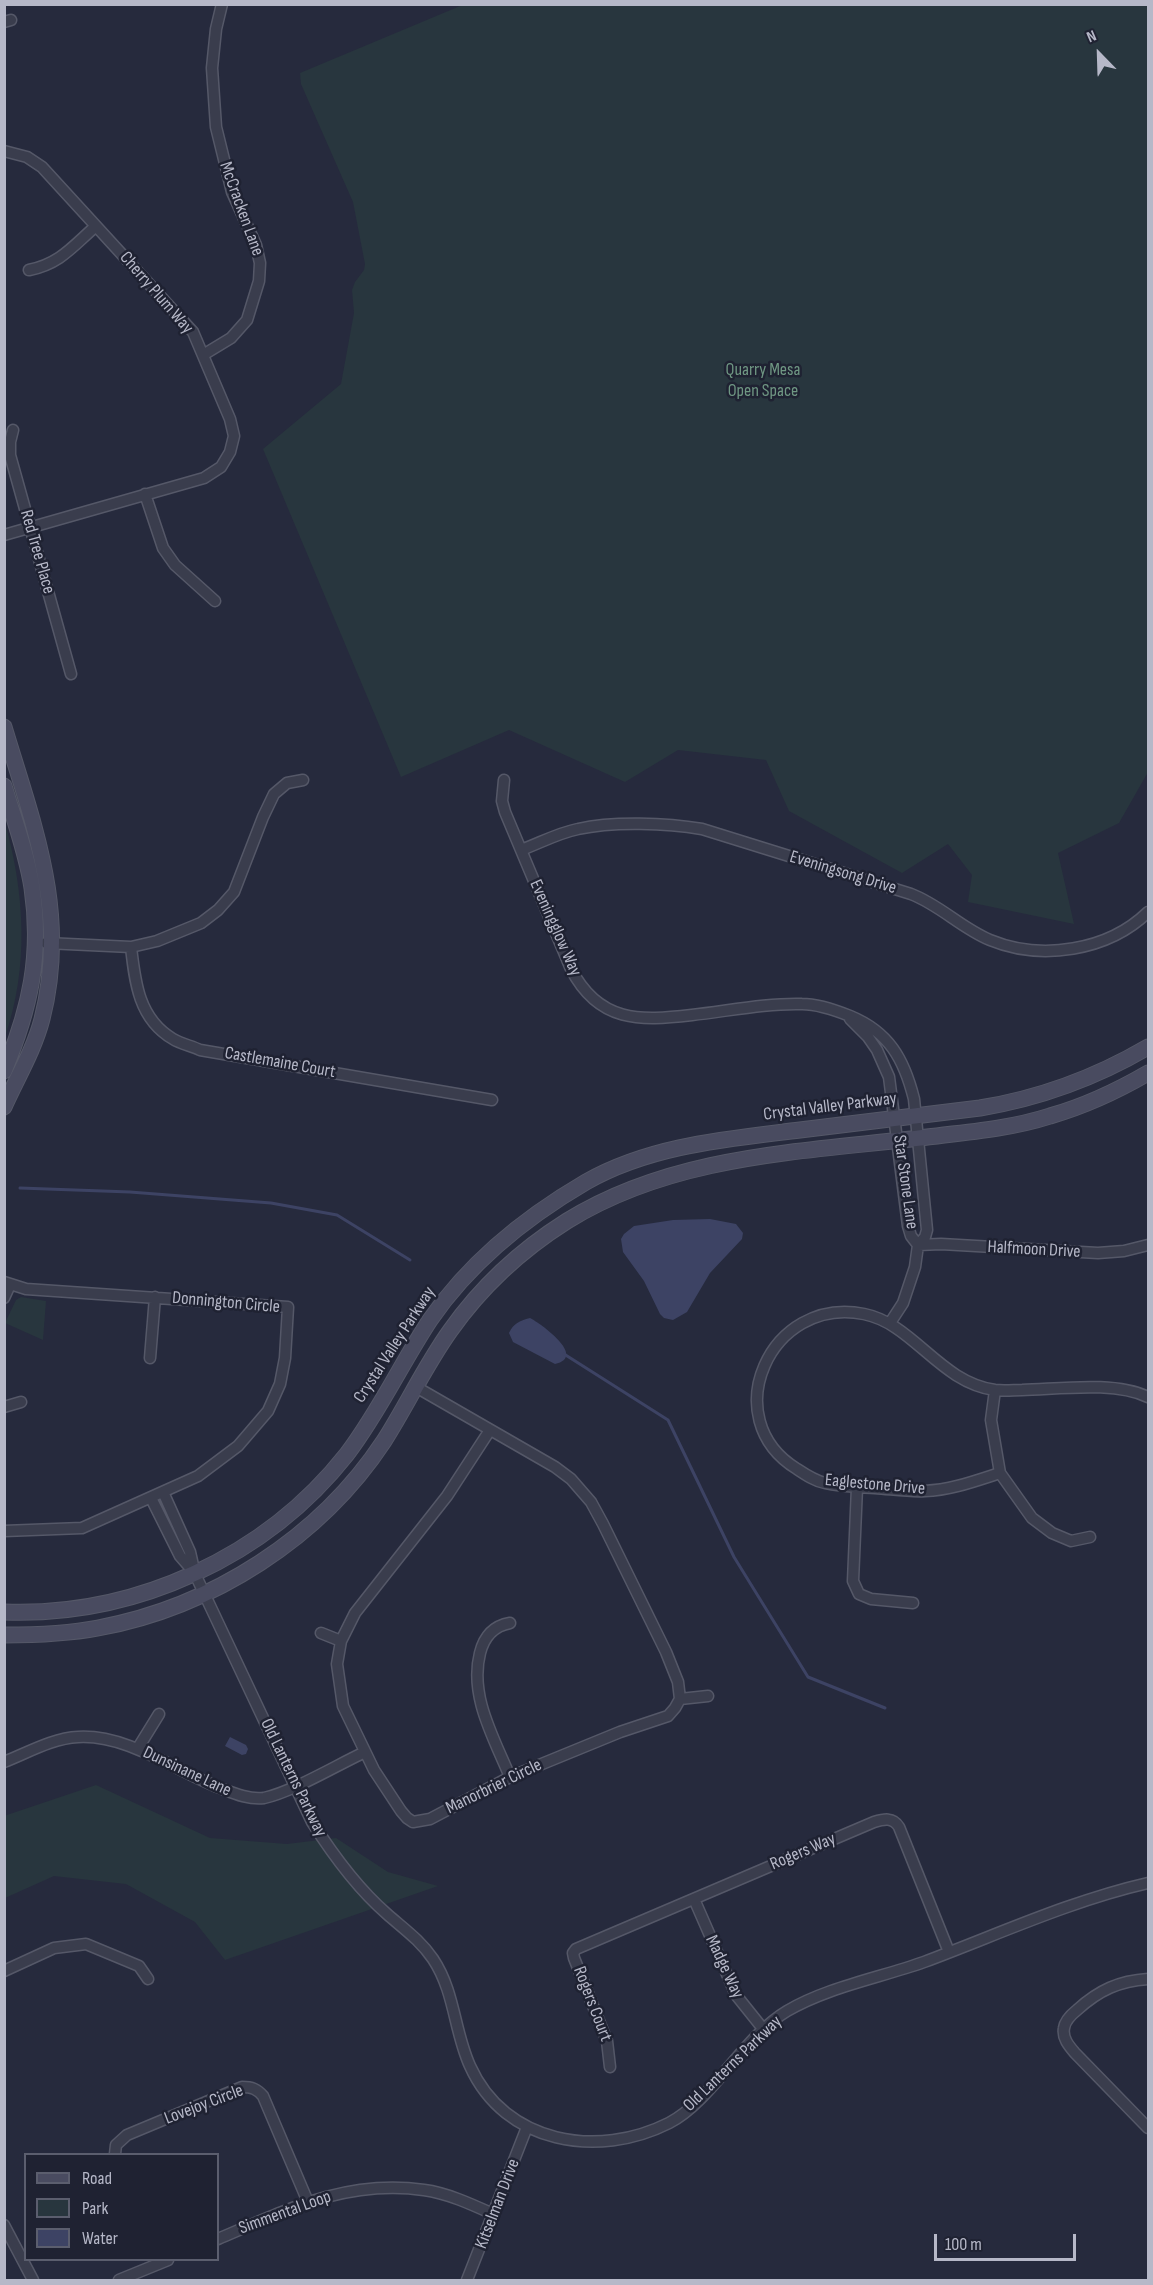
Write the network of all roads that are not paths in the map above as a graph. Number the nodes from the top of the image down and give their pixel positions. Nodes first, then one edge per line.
1 (222, 4) edge
2 (4, 151) edge
3 (96, 226) junction
4 (29, 270) dead end
5 (203, 355) junction
6 (13, 430) dead end
7 (145, 494) junction
8 (30, 528) junction
9 (4, 535) edge
10 (215, 601) dead end
11 (71, 674) dead end
12 (4, 727) edge
13 (303, 780) dead end
14 (504, 780) dead end
15 (4, 786) edge
16 (521, 850) junction
17 (1149, 912) edge
18 (36, 943) junction
19 (53, 944) junction
20 (131, 948) junction
21 (843, 1013) junction
22 (1149, 1047) edge
23 (4, 1071) edge
24 (1149, 1073) edge
25 (492, 1100) dead end
26 (5, 1105) edge
27 (916, 1116) junction
28 (896, 1118) junction
29 (918, 1138) junction
30 (898, 1141) junction
31 (918, 1245) junction
32 (1149, 1245) edge
33 (7, 1284) edge
34 (155, 1297) junction
35 (4, 1298) edge
36 (890, 1323) junction
37 (150, 1358) dead end
38 (416, 1387) junction
39 (995, 1390) junction
40 (1149, 1397) edge
41 (21, 1402) dead end
42 (4, 1407) edge
43 (490, 1430) junction
44 (1000, 1473) junction
45 (857, 1487) junction
46 (164, 1492) junction
47 (152, 1498) junction
48 (4, 1531) edge
49 (1090, 1537) dead end
50 (195, 1574) junction
51 (205, 1594) junction
52 (913, 1603) dead end
53 (4, 1612) edge
54 (510, 1623) dead end
55 (321, 1633) dead end
56 (4, 1635) edge
57 (340, 1641) junction
58 (708, 1696) dead end
59 (680, 1699) junction
60 (159, 1714) dead end
61 (138, 1748) junction
62 (365, 1752) junction
63 (4, 1762) edge
64 (510, 1777) junction
65 (295, 1786) junction
66 (1149, 1883) edge
67 (694, 1899) junction
68 (582, 1946) joint
69 (949, 1952) junction
70 (4, 1971) edge
71 (148, 1979) dead end
72 (1149, 1979) edge
73 (764, 2030) junction
74 (610, 2067) dead end
75 (528, 2127) junction
76 (1149, 2128) edge
77 (115, 2153) edge
78 (308, 2202) junction
79 (493, 2214) junction
80 (4, 2225) edge
81 (219, 2239) edge
82 (161, 2261) edge
83 (33, 2280) edge
84 (119, 2280) edge
85 (467, 2280) edge

1 - 5 street, McCracken Lane
2 - 3 street, Cherry Plum Way
3 - 4 street
3 - 5 street, Cherry Plum Way
5 - 7 street, Cherry Plum Way
6 - 8 street, Red Tree Place
7 - 8 street, Cherry Plum Way
7 - 10 street
8 - 9 street, Cherry Plum Way
8 - 11 street, Red Tree Place
12 - 19 main road
13 - 20 street
14 - 16 street, Eveningglow Way
15 - 18 main road
16 - 17 street, Eveningsong Drive
16 - 21 street, Eveningglow Way
18 - 19 street
18 - 23 main road
19 - 20 street
19 - 26 main road
20 - 25 street, Castlemaine Court
21 - 27 street, Eveningglow Way
21 - 28 street
22 - 27 main road, Crystal Valley Parkway
24 - 29 main road
27 - 28 main road, Crystal Valley Parkway
27 - 29 street, Eveningglow Way
28 - 30 street, Star Stone Lane
28 - 50 main road, Crystal Valley Parkway
29 - 30 main road
29 - 31 street, Star Stone Lane
30 - 31 street, Star Stone Lane
30 - 38 main road
31 - 32 street, Halfmoon Drive
31 - 36 street, Star Stone Lane
33 - 34 street, Donnington Circle
33 - 35 street, Donnington Circle
34 - 37 street
34 - 46 street, Donnington Circle
36 - 39 street, Eaglestone Drive
36 - 45 street, Eaglestone Drive
38 - 43 street
38 - 51 main road
39 - 40 street, Eaglestone Drive
39 - 44 street
41 - 42 street
43 - 57 street, Manorbrier Circle
43 - 59 street
44 - 45 street, Eaglestone Drive
44 - 49 street
45 - 52 street
46 - 47 street, Donnington Circle
46 - 50 street, Old Lanterns Parkway
47 - 48 street, Donnington Circle
47 - 50 street, Old Lanterns Parkway
50 - 51 street, Old Lanterns Parkway
50 - 53 main road, Crystal Valley Parkway
51 - 56 main road
51 - 65 street, Old Lanterns Parkway
54 - 64 street
55 - 57 street
57 - 62 street, Manorbrier Circle
58 - 59 street
59 - 64 street, Manorbrier Circle
60 - 61 street
61 - 63 street, Dunsinane Lane
61 - 65 street, Dunsinane Lane
62 - 64 street, Manorbrier Circle
62 - 65 street, Dunsinane Lane
65 - 75 street, Old Lanterns Parkway
66 - 69 street, Old Lanterns Parkway
67 - 68 street, Rogers Way
67 - 69 street, Rogers Way
67 - 73 street, Madge Way
68 - 74 street, Rogers Court
69 - 73 street, Old Lanterns Parkway
70 - 71 street
72 - 76 street
73 - 75 street, Old Lanterns Parkway
75 - 79 street, Kitselman Drive
77 - 78 street, Lovejoy Circle
78 - 79 street, Simmental Loop
78 - 81 street, Simmental Loop
79 - 85 street, Kitselman Drive
80 - 83 street
82 - 84 street

